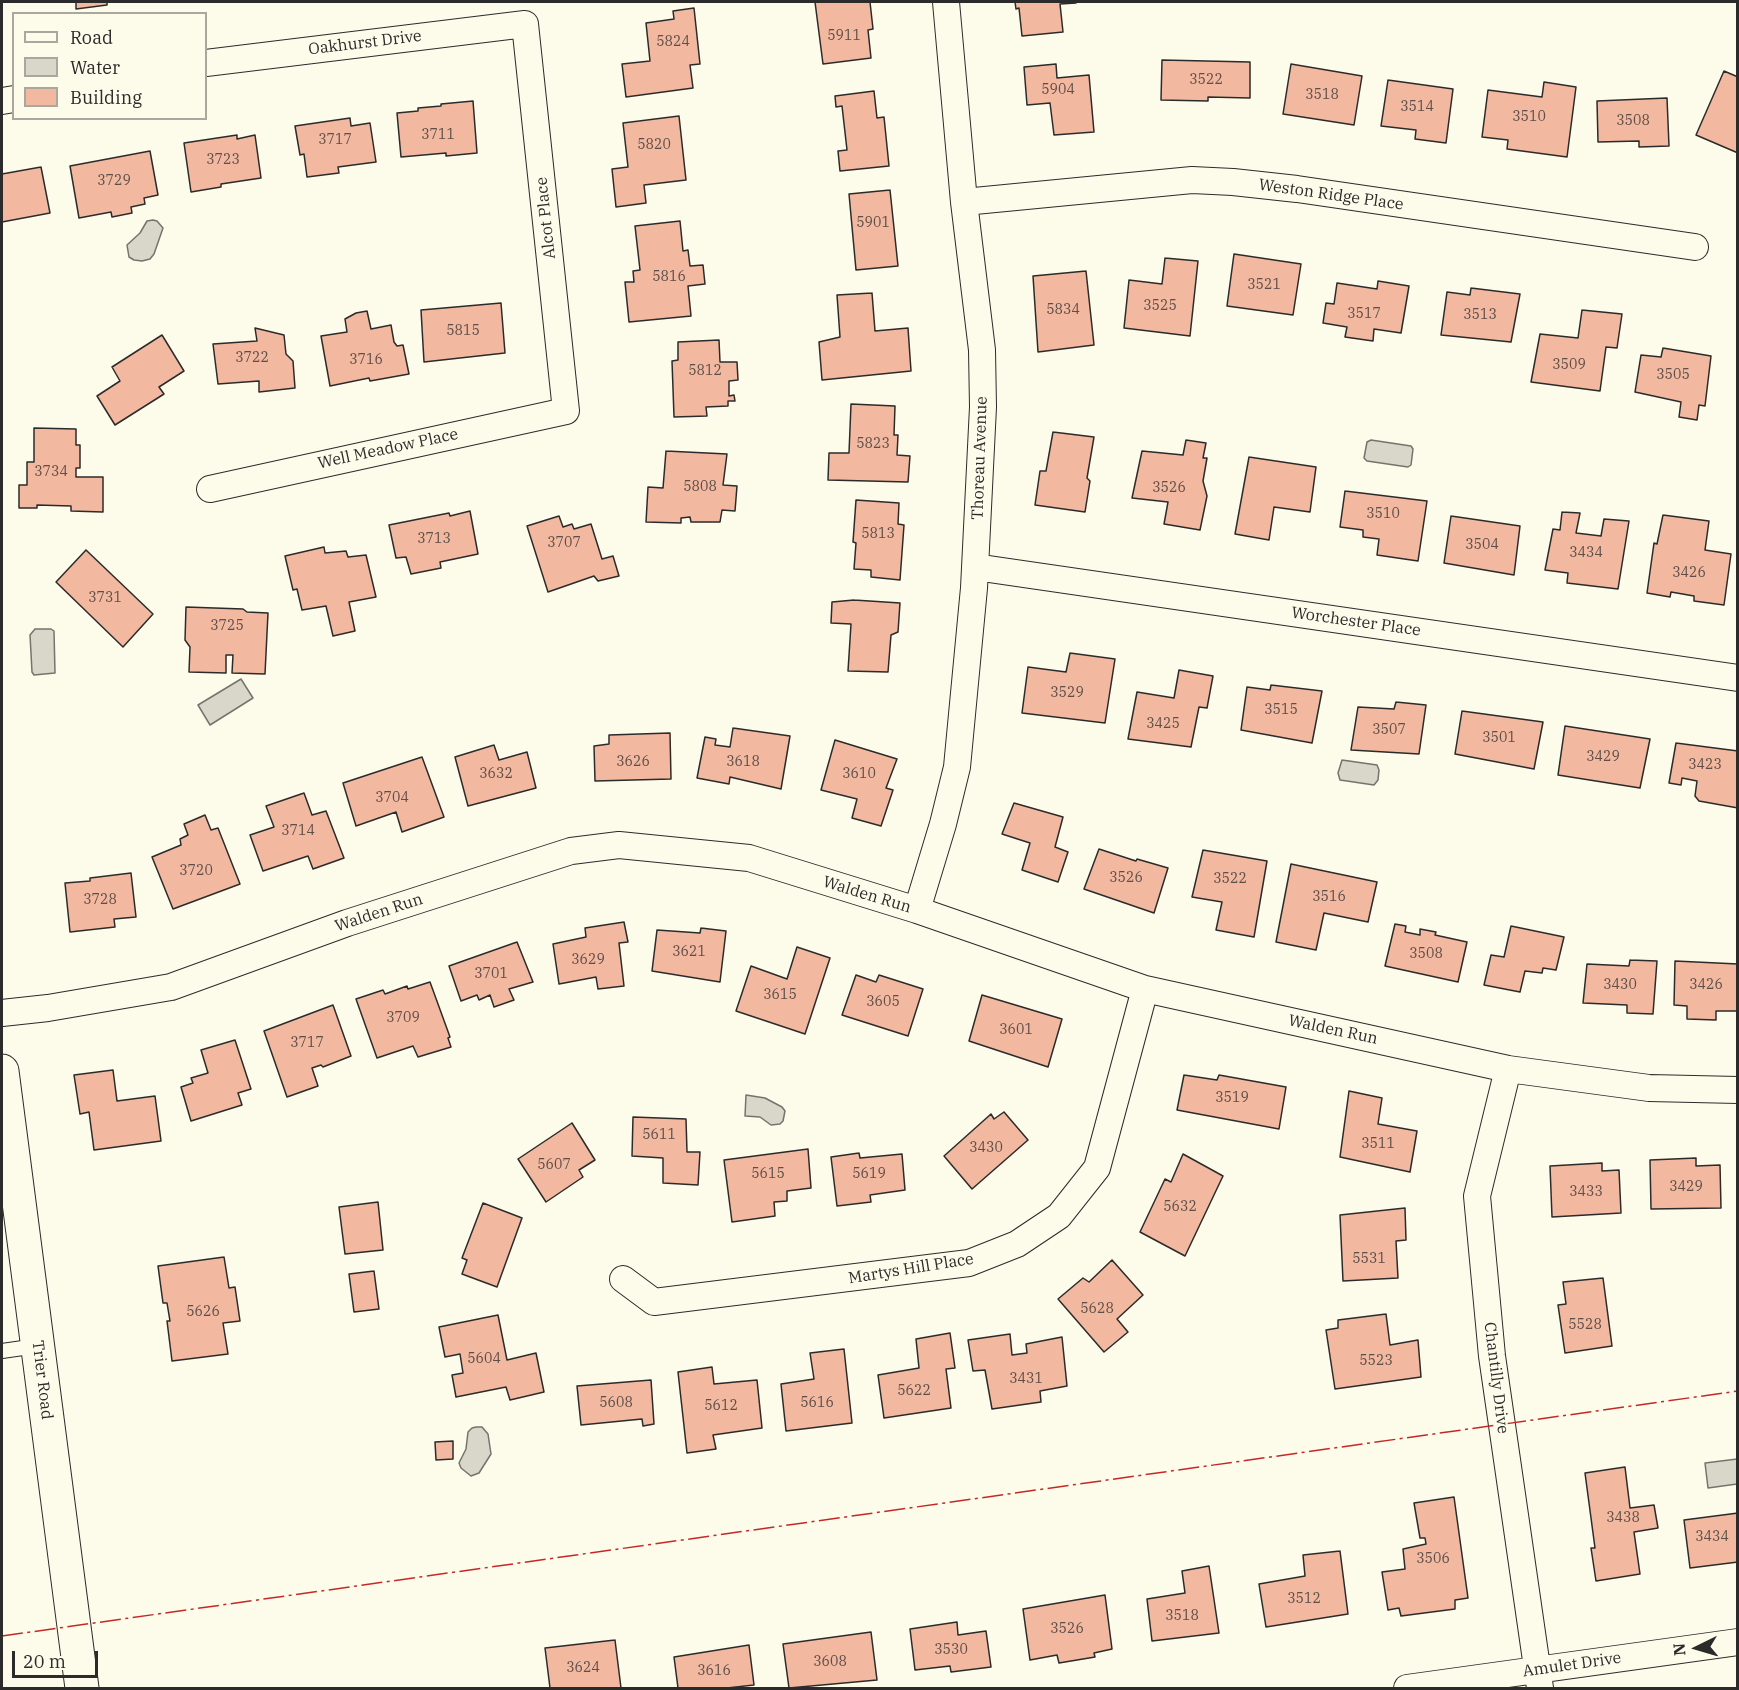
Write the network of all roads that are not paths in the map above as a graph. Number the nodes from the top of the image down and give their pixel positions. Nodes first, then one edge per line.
1 (946, 2) edge
2 (525, 24) joint
3 (207, 63) edge
4 (964, 202) junction
5 (1695, 247) dead end
6 (566, 411) joint
7 (210, 489) dead end
8 (975, 567) junction
9 (1737, 678) edge
10 (917, 910) junction
11 (1145, 989) junction
12 (2, 1013) edge
13 (1508, 1069) junction
14 (2, 1071) edge
15 (1737, 1090) edge
16 (622, 1279) dead end
17 (38, 1346) junction
18 (2, 1351) edge
19 (1737, 1642) edge
20 (1538, 1679) edge
21 (82, 1689) edge
22 (1407, 1689) edge

1 - 4 street, Thoreau Avenue
2 - 3 street, Oakhurst Drive
2 - 6 street, Alcot Place
4 - 5 street, Weston Ridge Place
4 - 8 street, Thoreau Avenue
6 - 7 street, Well Meadow Place
8 - 9 street, Worchester Place
8 - 10 street, Thoreau Avenue
10 - 11 street, Walden Run
10 - 12 street, Walden Run
11 - 13 street, Walden Run
11 - 16 street, Martys Hill Place
13 - 15 street, Walden Run
13 - 20 street, Chantilly Drive
14 - 17 street, Trier Road
17 - 18 lane
17 - 21 street, Trier Road
19 - 20 street, Amulet Drive
20 - 22 street, Amulet Drive

